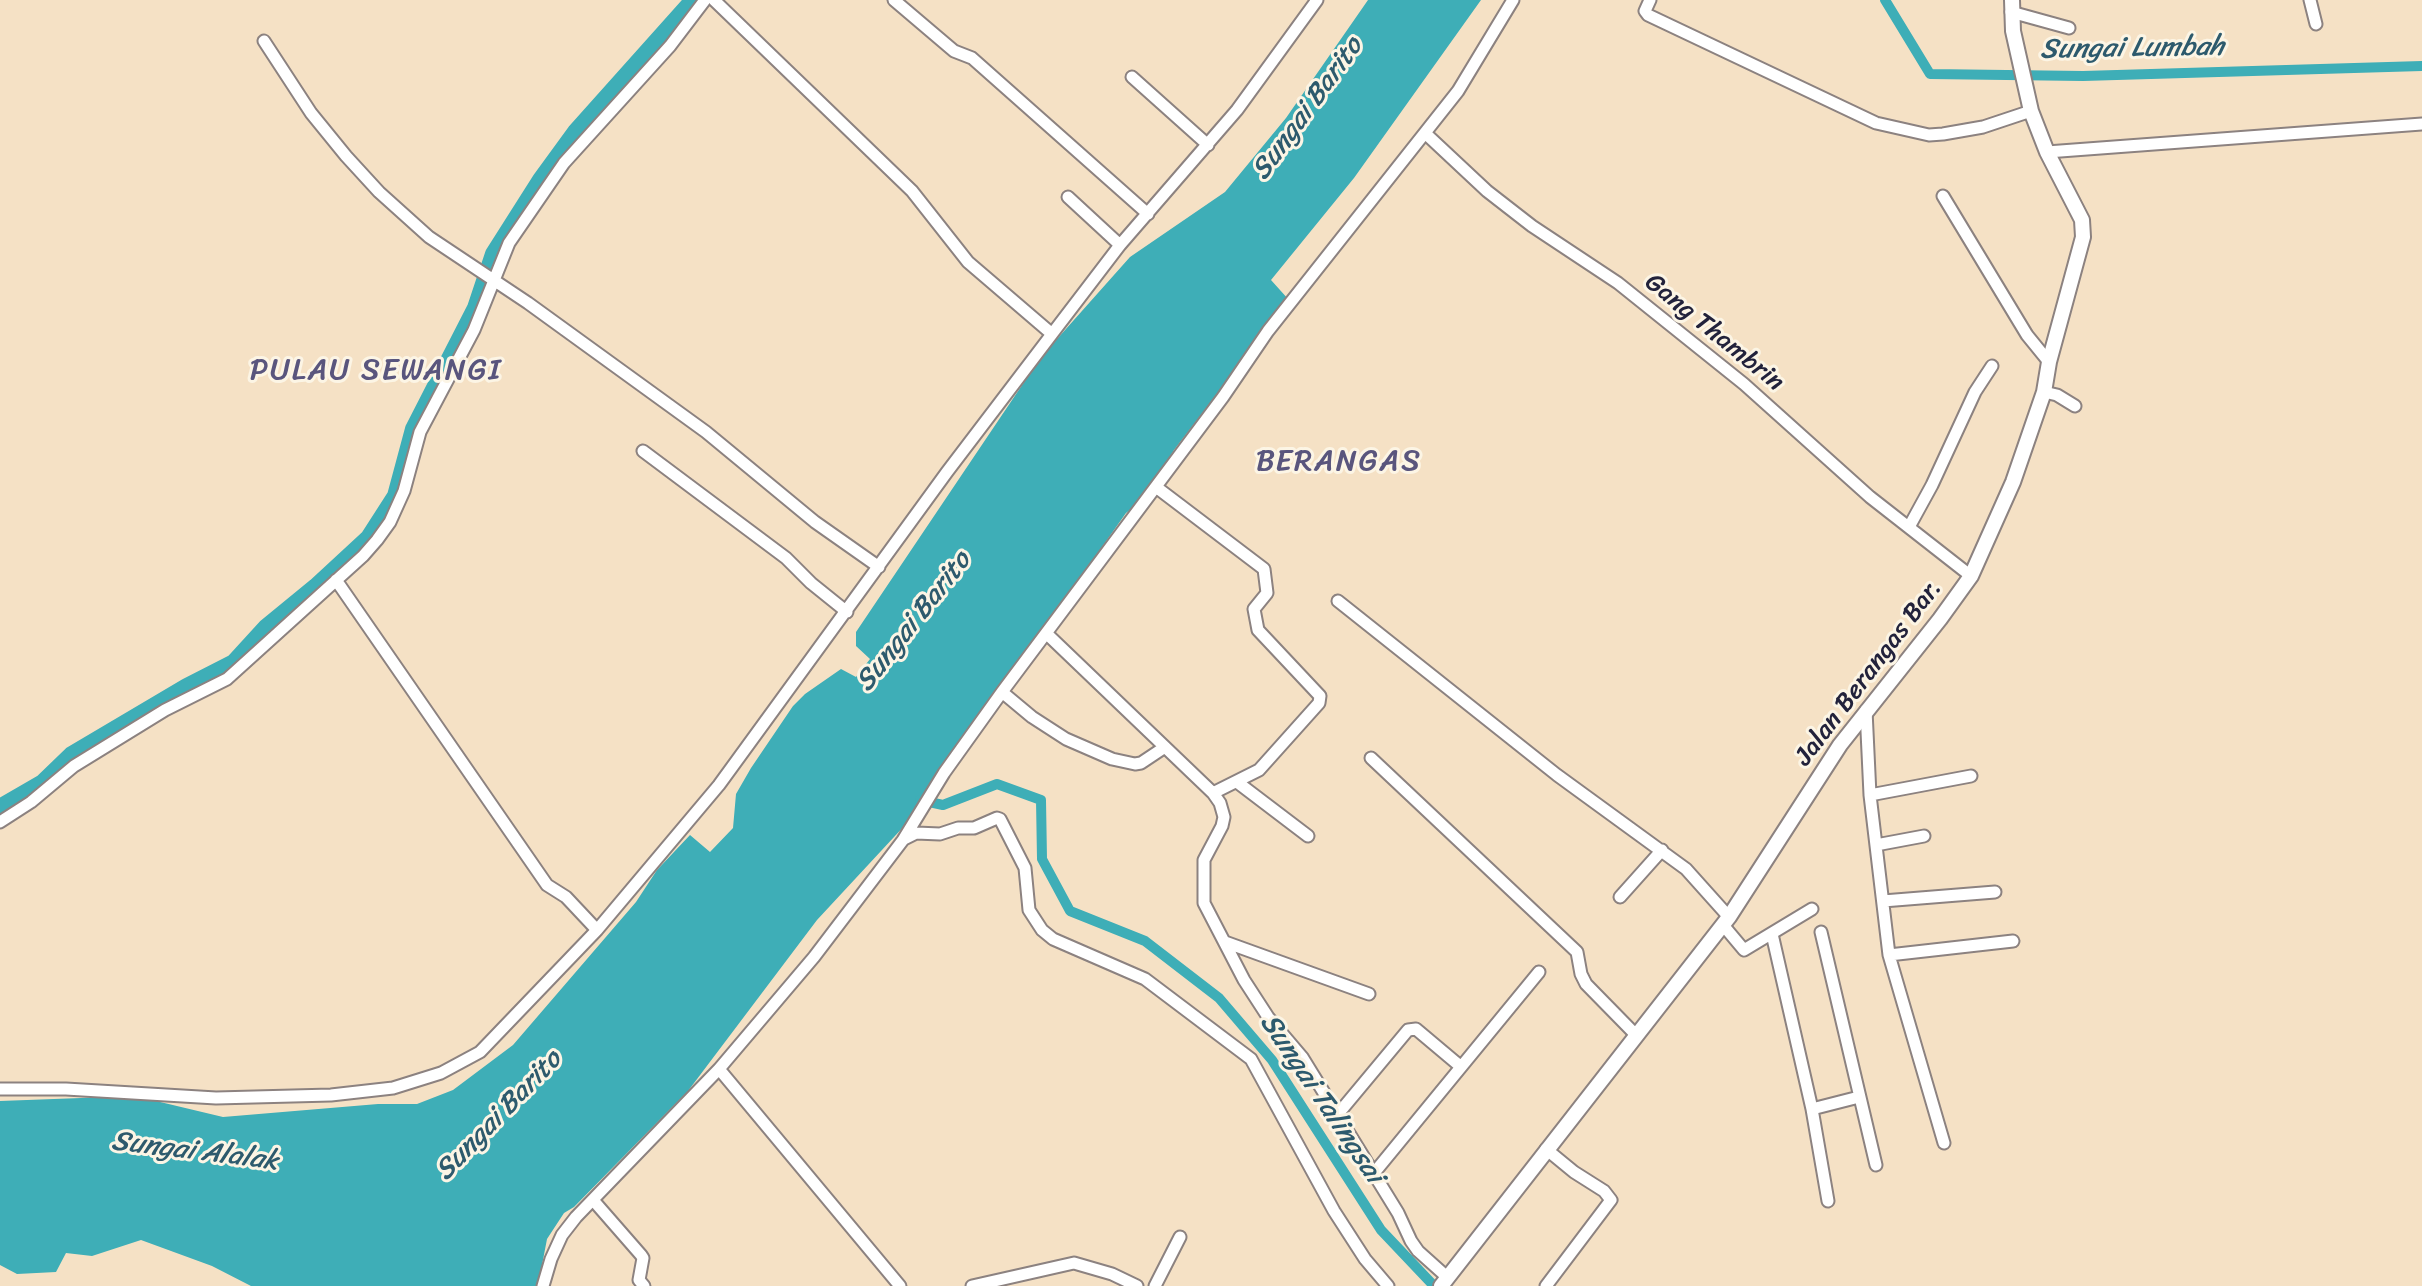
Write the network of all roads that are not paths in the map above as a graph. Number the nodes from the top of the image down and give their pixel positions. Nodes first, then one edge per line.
1 (705, 0) edge
2 (714, 0) edge
3 (894, 0) edge
4 (1317, 0) edge
5 (1513, 0) edge
6 (1650, 0) edge
7 (2310, 0) edge
8 (2011, 6) edge
9 (2316, 24) dead end
10 (2069, 28) dead end
11 (264, 41) dead end
12 (1132, 77) dead end
13 (2031, 109) junction
14 (2422, 124) edge
15 (1425, 133) junction
16 (1208, 145) junction
17 (2047, 152) junction
18 (1943, 196) dead end
19 (1068, 197) dead end
20 (1148, 214) junction
21 (1120, 245) junction
22 (487, 275) junction
23 (1052, 334) junction
24 (2049, 362) junction
25 (1992, 366) dead end
26 (2044, 392) junction
27 (2075, 406) dead end
28 (643, 451) dead end
29 (1156, 487) junction
30 (1909, 527) junction
31 (879, 567) junction
32 (1971, 576) junction
33 (336, 580) junction
34 (1338, 601) dead end
35 (847, 612) junction
36 (1047, 634) junction
37 (1002, 692) junction
38 (1866, 710) junction
39 (1165, 747) junction
40 (1371, 758) dead end
41 (1971, 776) dead end
42 (1237, 782) junction
43 (1213, 793) junction
44 (1870, 795) junction
45 (0, 822) edge
46 (1308, 836) dead end
47 (1924, 836) dead end
48 (905, 837) junction
49 (1876, 845) junction
50 (1662, 850) junction
51 (1995, 892) dead end
52 (1620, 897) dead end
53 (1883, 901) junction
54 (1812, 909) dead end
55 (1726, 921) junction
56 (597, 930) junction
57 (1821, 932) dead end
58 (1772, 934) junction
59 (2013, 941) dead end
60 (1225, 942) junction
61 (1889, 955) junction
62 (1539, 972) dead end
63 (1369, 994) dead end
64 (1636, 1035) junction
65 (1460, 1066) junction
66 (719, 1069) junction
67 (0, 1089) edge
68 (1859, 1097) junction
69 (1812, 1109) junction
70 (1338, 1114) junction
71 (1944, 1143) dead end
72 (1546, 1149) junction
73 (1876, 1165) dead end
74 (1374, 1173) junction
75 (593, 1200) junction
76 (1828, 1201) dead end
77 (1180, 1237) dead end
78 (1005, 1282) edge
79 (1444, 1282) edge
80 (543, 1286) edge
81 (644, 1286) edge
82 (900, 1286) edge
83 (972, 1286) edge
84 (1137, 1286) edge
85 (1155, 1286) edge
86 (1388, 1286) edge
87 (1546, 1286) edge

1 - 22 street
2 - 23 street
3 - 20 street
4 - 16 street
5 - 15 street
6 - 13 street
7 - 9 street
8 - 10 street
8 - 13 main road, Jalan Berangas Bar.
11 - 22 street
12 - 16 street
13 - 17 main road, Jalan Berangas Bar.
14 - 17 street
15 - 29 street
15 - 30 street, Gang Thambrin
16 - 20 street
17 - 24 main road, Jalan Berangas Bar.
18 - 24 street
19 - 21 street
20 - 21 street
21 - 23 street
22 - 31 street
22 - 33 street
23 - 31 street
24 - 26 main road, Jalan Berangas Bar.
25 - 30 street
26 - 27 street
26 - 32 main road, Jalan Berangas Bar.
28 - 35 street
29 - 36 street
29 - 42 street
30 - 32 street, Gang Thambrin
31 - 35 street
32 - 38 main road, Jalan Berangas Bar.
33 - 45 street
33 - 56 street
34 - 50 street
35 - 56 street
36 - 37 street
36 - 39 street
37 - 39 street
37 - 48 street
38 - 44 street
38 - 55 main road, Jalan Berangas Bar.
39 - 43 street
40 - 64 street
41 - 44 street
42 - 43 street
42 - 46 street
43 - 60 street
44 - 49 street
47 - 49 street
48 - 66 street
48 - 86 street
49 - 53 street
50 - 52 street
50 - 55 street
51 - 53 street
53 - 61 street
54 - 58 street
55 - 58 street
55 - 64 main road, Jalan Berangas Bar.
56 - 67 street
57 - 68 street
58 - 69 street
59 - 61 street
60 - 63 street
60 - 70 street
61 - 71 street
62 - 65 street
64 - 72 main road, Jalan Berangas Bar.
65 - 70 street
65 - 74 street
66 - 75 street
66 - 82 street
68 - 69 street
68 - 73 street
69 - 76 street
70 - 74 street
72 - 79 main road, Jalan Berangas Bar.
72 - 87 street
74 - 79 street
75 - 80 street
75 - 81 street
77 - 85 street
78 - 83 street
78 - 84 street

